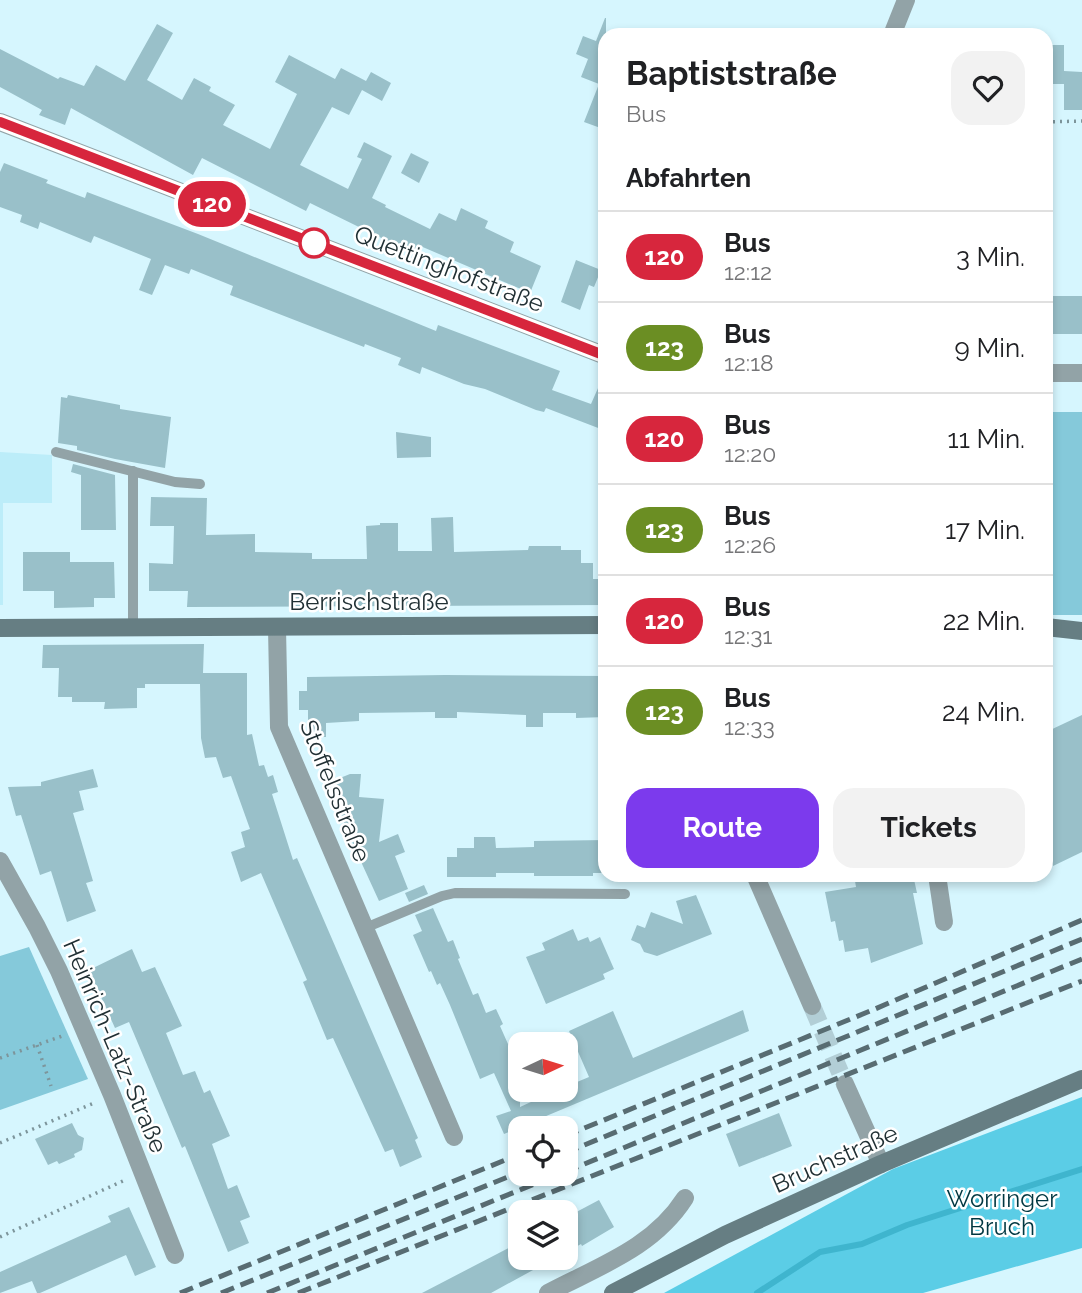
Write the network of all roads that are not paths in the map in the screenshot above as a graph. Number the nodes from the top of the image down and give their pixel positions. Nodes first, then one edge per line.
1 (906, 0) edge
2 (895, 28) edge
3 (0, 122) edge
4 (598, 353) edge
5 (1053, 373) edge
6 (1082, 373) edge
7 (57, 452) dead end
8 (134, 471) junction
9 (200, 484) dead end
10 (598, 625) edge
11 (0, 628) edge
12 (277, 628) junction
13 (1053, 628) edge
14 (133, 629) junction
15 (1082, 631) edge
16 (0, 861) edge
17 (758, 882) edge
18 (938, 882) edge
19 (625, 894) dead end
20 (944, 922) dead end
21 (365, 928) junction
22 (812, 1006) tunnel mouth
23 (1082, 1079) edge
24 (845, 1084) tunnel mouth
25 (454, 1137) dead end
26 (881, 1164) junction
27 (685, 1198) dead end
28 (175, 1255) dead end
29 (548, 1293) edge
30 (612, 1293) edge

1 - 2 street
3 - 4 street, Quettinghofstraße
5 - 6 street
7 - 8 lane
8 - 9 lane
8 - 14 lane
10 - 12 street, Berrischstraße
11 - 14 street, Berrischstraße
12 - 14 street, Berrischstraße
12 - 21 street, Stoffelsstraße
13 - 15 street
16 - 28 street, Heinrich-Latz-Straße
17 - 22 street
18 - 20 street
19 - 21 lane
21 - 25 street, Stoffelsstraße
23 - 26 street, Bruchstraße
24 - 26 street
26 - 30 street, Bruchstraße
27 - 29 street

